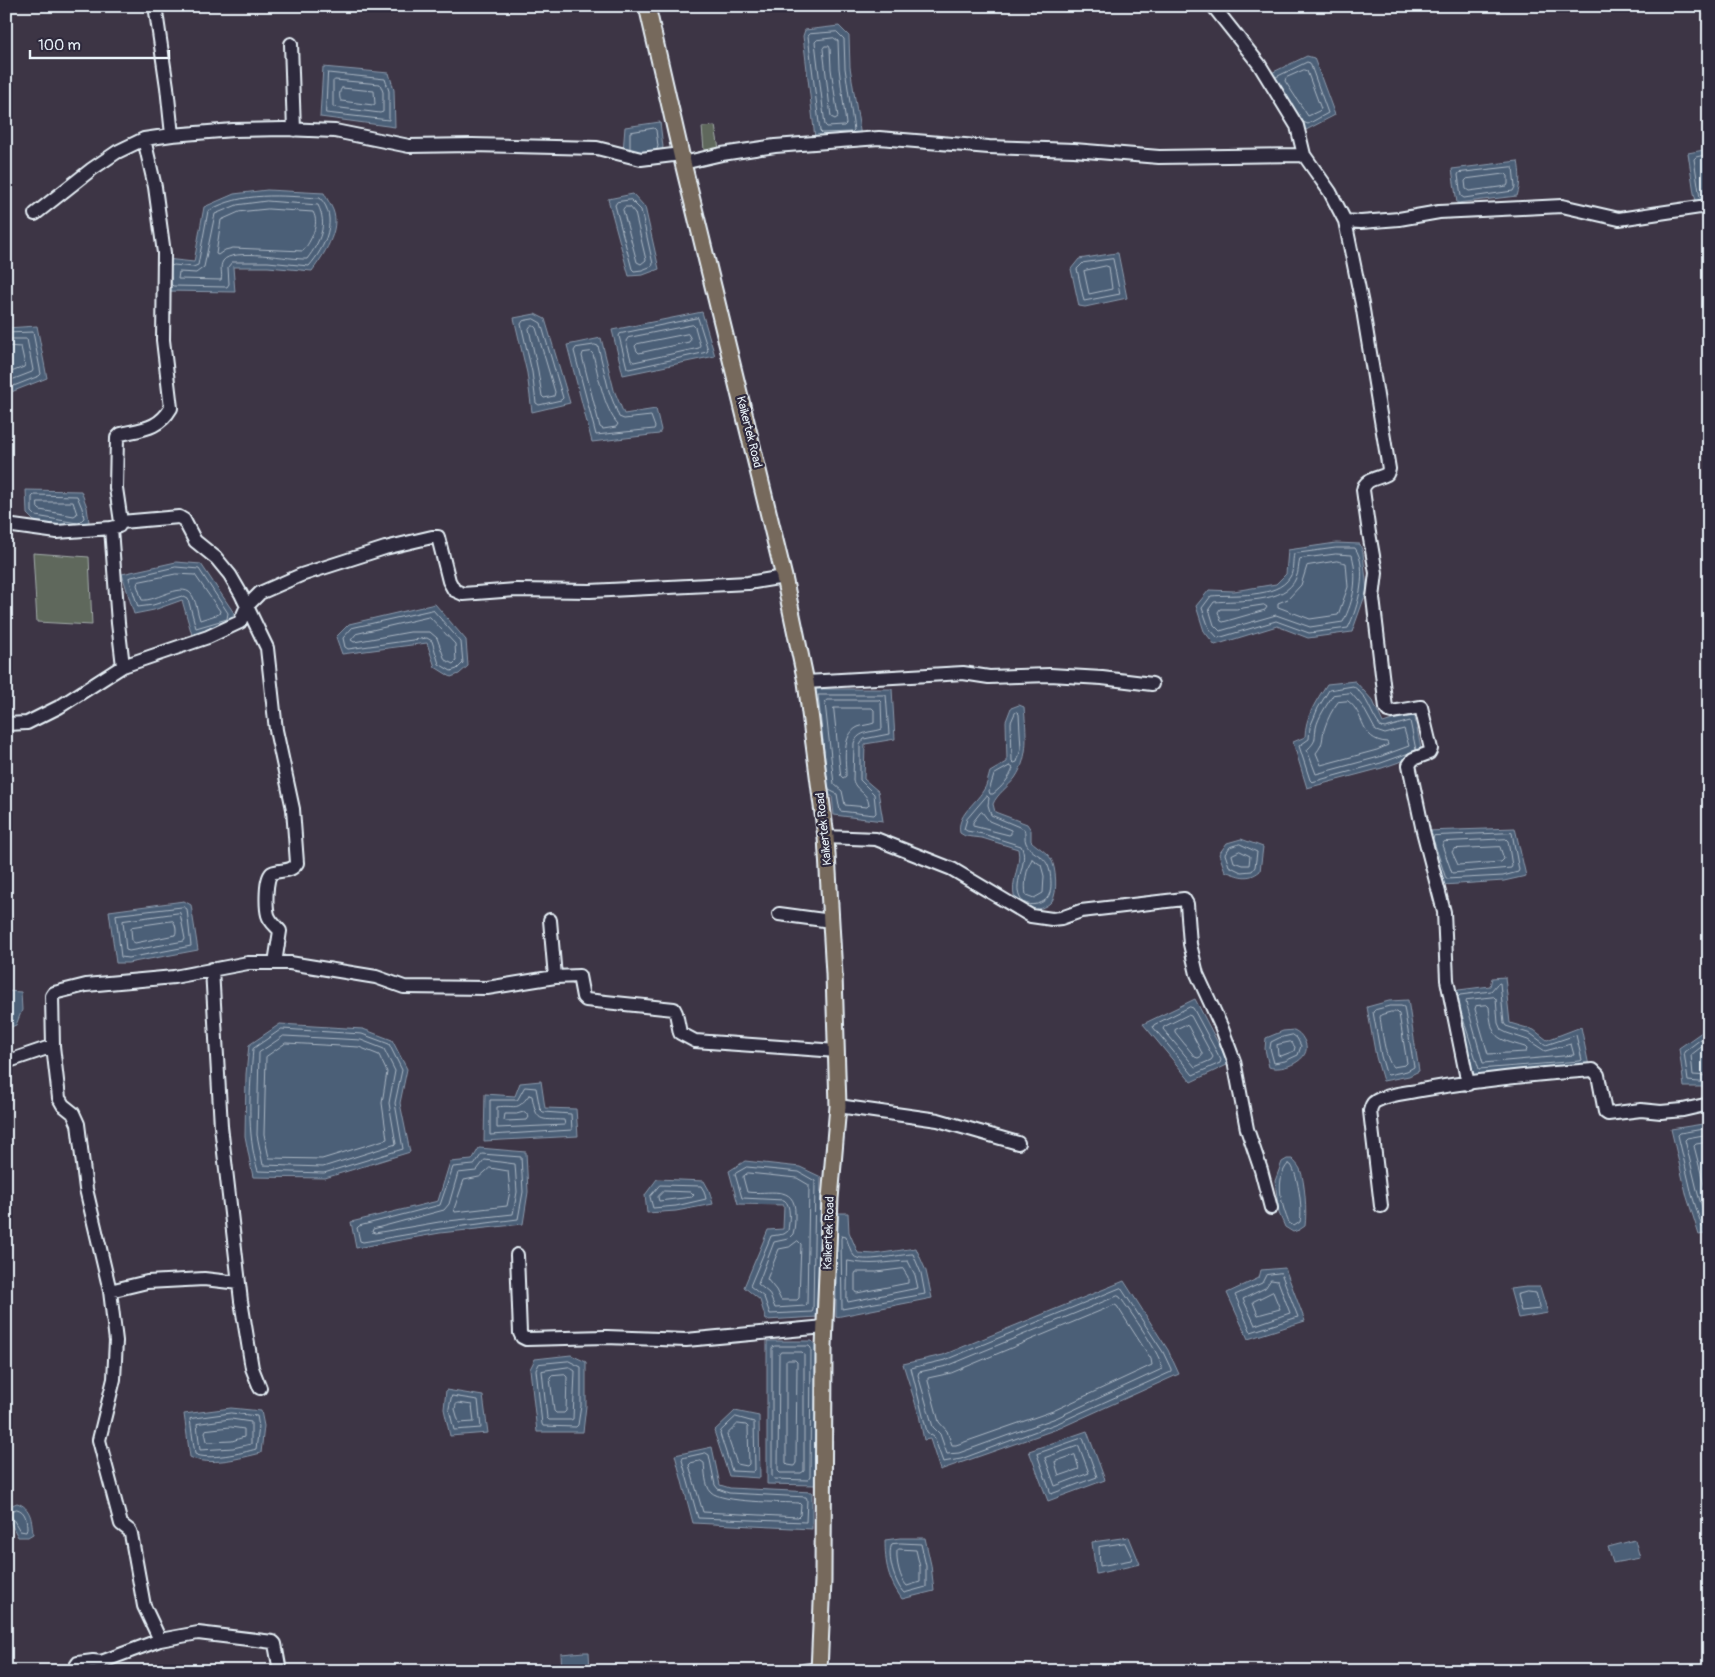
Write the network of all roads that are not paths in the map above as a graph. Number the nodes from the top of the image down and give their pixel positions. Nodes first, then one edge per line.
1 (157, 6) edge
2 (647, 6) edge
3 (1213, 6) edge
4 (291, 44) dead end
5 (294, 130) junction
6 (172, 135) junction
7 (144, 139) junction
8 (1304, 155) junction
9 (682, 158) junction
10 (1709, 208) edge
11 (35, 214) dead end
12 (1345, 221) junction
13 (6, 525) edge
14 (116, 525) junction
15 (784, 577) junction
16 (247, 606) junction
17 (123, 666) junction
18 (806, 682) junction
19 (1152, 684) dead end
20 (6, 724) edge
21 (826, 837) junction
22 (778, 914) dead end
23 (550, 920) dead end
24 (831, 921) junction
25 (275, 963) junction
26 (212, 970) junction
27 (555, 977) junction
28 (53, 1046) junction
29 (837, 1050) junction
30 (6, 1062) edge
31 (1468, 1084) junction
32 (1709, 1104) edge
33 (838, 1106) junction
34 (1018, 1143) dead end
35 (1381, 1206) dead end
36 (1271, 1208) dead end
37 (517, 1256) dead end
38 (239, 1283) junction
39 (110, 1292) junction
40 (825, 1327) junction
41 (260, 1388) dead end
42 (160, 1640) junction
43 (819, 1670) edge
44 (76, 1671) edge
45 (280, 1671) edge
46 (804, 1671) edge

1 - 6 street
2 - 9 main road, Kaikertek Road
3 - 8 street
4 - 5 street
5 - 6 street
5 - 9 street
6 - 7 street
7 - 11 street
7 - 14 street
8 - 9 street
8 - 12 street
9 - 15 main road, Kaikertek Road
10 - 12 street
12 - 31 street
13 - 14 street
14 - 16 street
14 - 17 street
15 - 16 street
15 - 18 main road, Kaikertek Road
16 - 17 street
16 - 25 street
17 - 20 street
18 - 19 street
18 - 21 main road, Kaikertek Road
21 - 24 main road, Kaikertek Road
21 - 36 street
22 - 24 street
23 - 27 street
24 - 29 main road, Kaikertek Road
25 - 26 street
25 - 27 street
26 - 28 street
26 - 38 street
27 - 29 street
28 - 30 street
28 - 39 street
29 - 33 main road, Kaikertek Road
31 - 32 street
31 - 35 street
33 - 34 street
33 - 40 main road, Kaikertek Road
37 - 40 street
38 - 39 street
38 - 41 street
39 - 42 street
40 - 43 main road, Kaikertek Road
42 - 44 street
42 - 45 street
43 - 46 street

